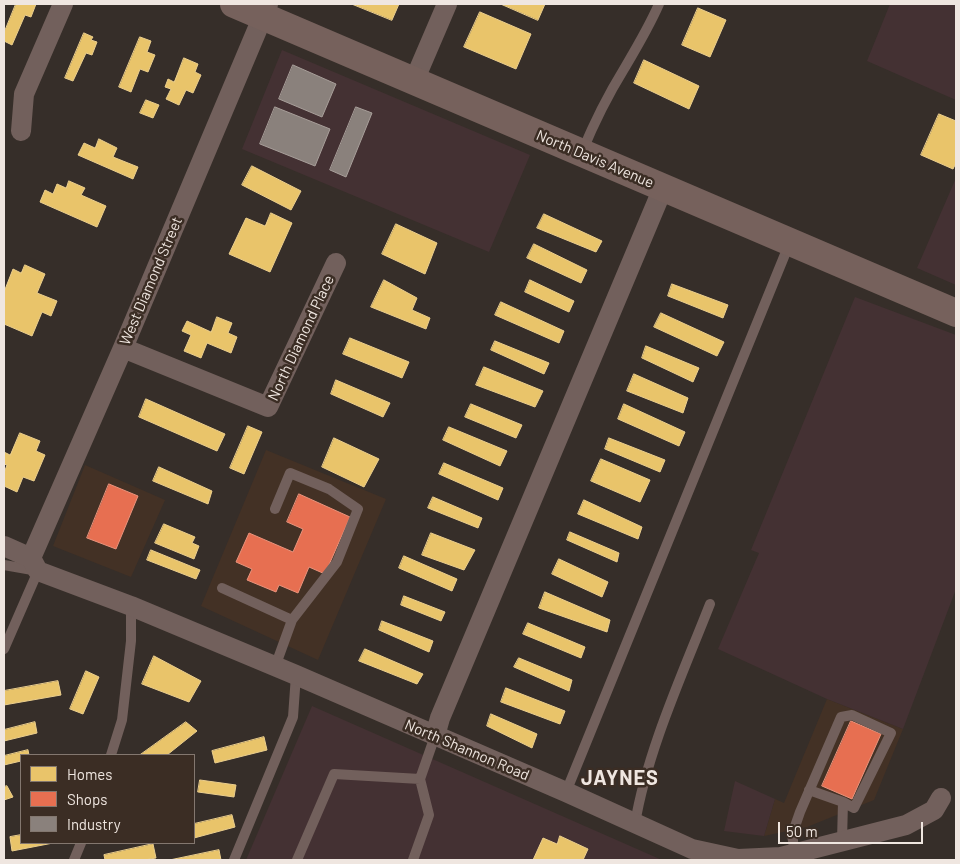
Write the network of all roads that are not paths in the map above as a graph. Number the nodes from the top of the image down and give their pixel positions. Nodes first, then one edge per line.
1 (63, 4) edge
2 (234, 4) edge
3 (447, 4) edge
4 (659, 4) edge
5 (265, 10) edge
6 (414, 81) junction
7 (21, 131) dead end
8 (582, 153) junction
9 (663, 188) junction
10 (790, 242) junction
11 (336, 263) dead end
12 (956, 313) edge
13 (123, 348) junction
14 (275, 509) dead end
15 (4, 546) edge
16 (4, 565) edge
17 (34, 565) junction
18 (222, 588) dead end
19 (710, 604) dead end
20 (131, 606) junction
21 (292, 620) junction
22 (4, 649) edge
23 (275, 667) junction
24 (296, 675) junction
25 (435, 736) junction
26 (111, 754) edge
27 (420, 779) junction
28 (809, 790) junction
29 (566, 792) junction
30 (941, 798) dead end
31 (843, 802) junction
32 (635, 824) junction
33 (842, 841) junction
34 (80, 844) edge
35 (795, 854) junction
36 (74, 860) edge
37 (234, 860) edge
38 (297, 860) edge
39 (413, 860) edge

1 - 7 street
2 - 5 street, North Davis Avenue
3 - 6 street
4 - 8 lane
5 - 6 street, North Davis Avenue
5 - 13 street, West Diamond Street
6 - 8 street, North Davis Avenue
8 - 9 street, North Davis Avenue
9 - 10 street, North Davis Avenue
9 - 25 street
10 - 12 street, North Davis Avenue
10 - 29 lane
11 - 13 street, North Diamond Place
13 - 17 street, West Diamond Street
14 - 21 lane
15 - 17 street, North Shannon Road
16 - 17 lane
17 - 20 street, North Shannon Road
17 - 22 lane
18 - 21 lane
19 - 32 lane
20 - 23 street, North Shannon Road
20 - 26 lane
21 - 23 lane
23 - 24 street, North Shannon Road
24 - 25 street, North Shannon Road
24 - 37 lane
25 - 27 lane
25 - 29 street, North Shannon Road
27 - 38 lane
27 - 39 lane
28 - 31 lane
28 - 31 lane
28 - 35 lane
29 - 32 street, North Shannon Road
30 - 33 street, North Shannon Road
31 - 33 lane
32 - 35 street, North Shannon Road
33 - 35 street, North Shannon Road
34 - 36 lane

